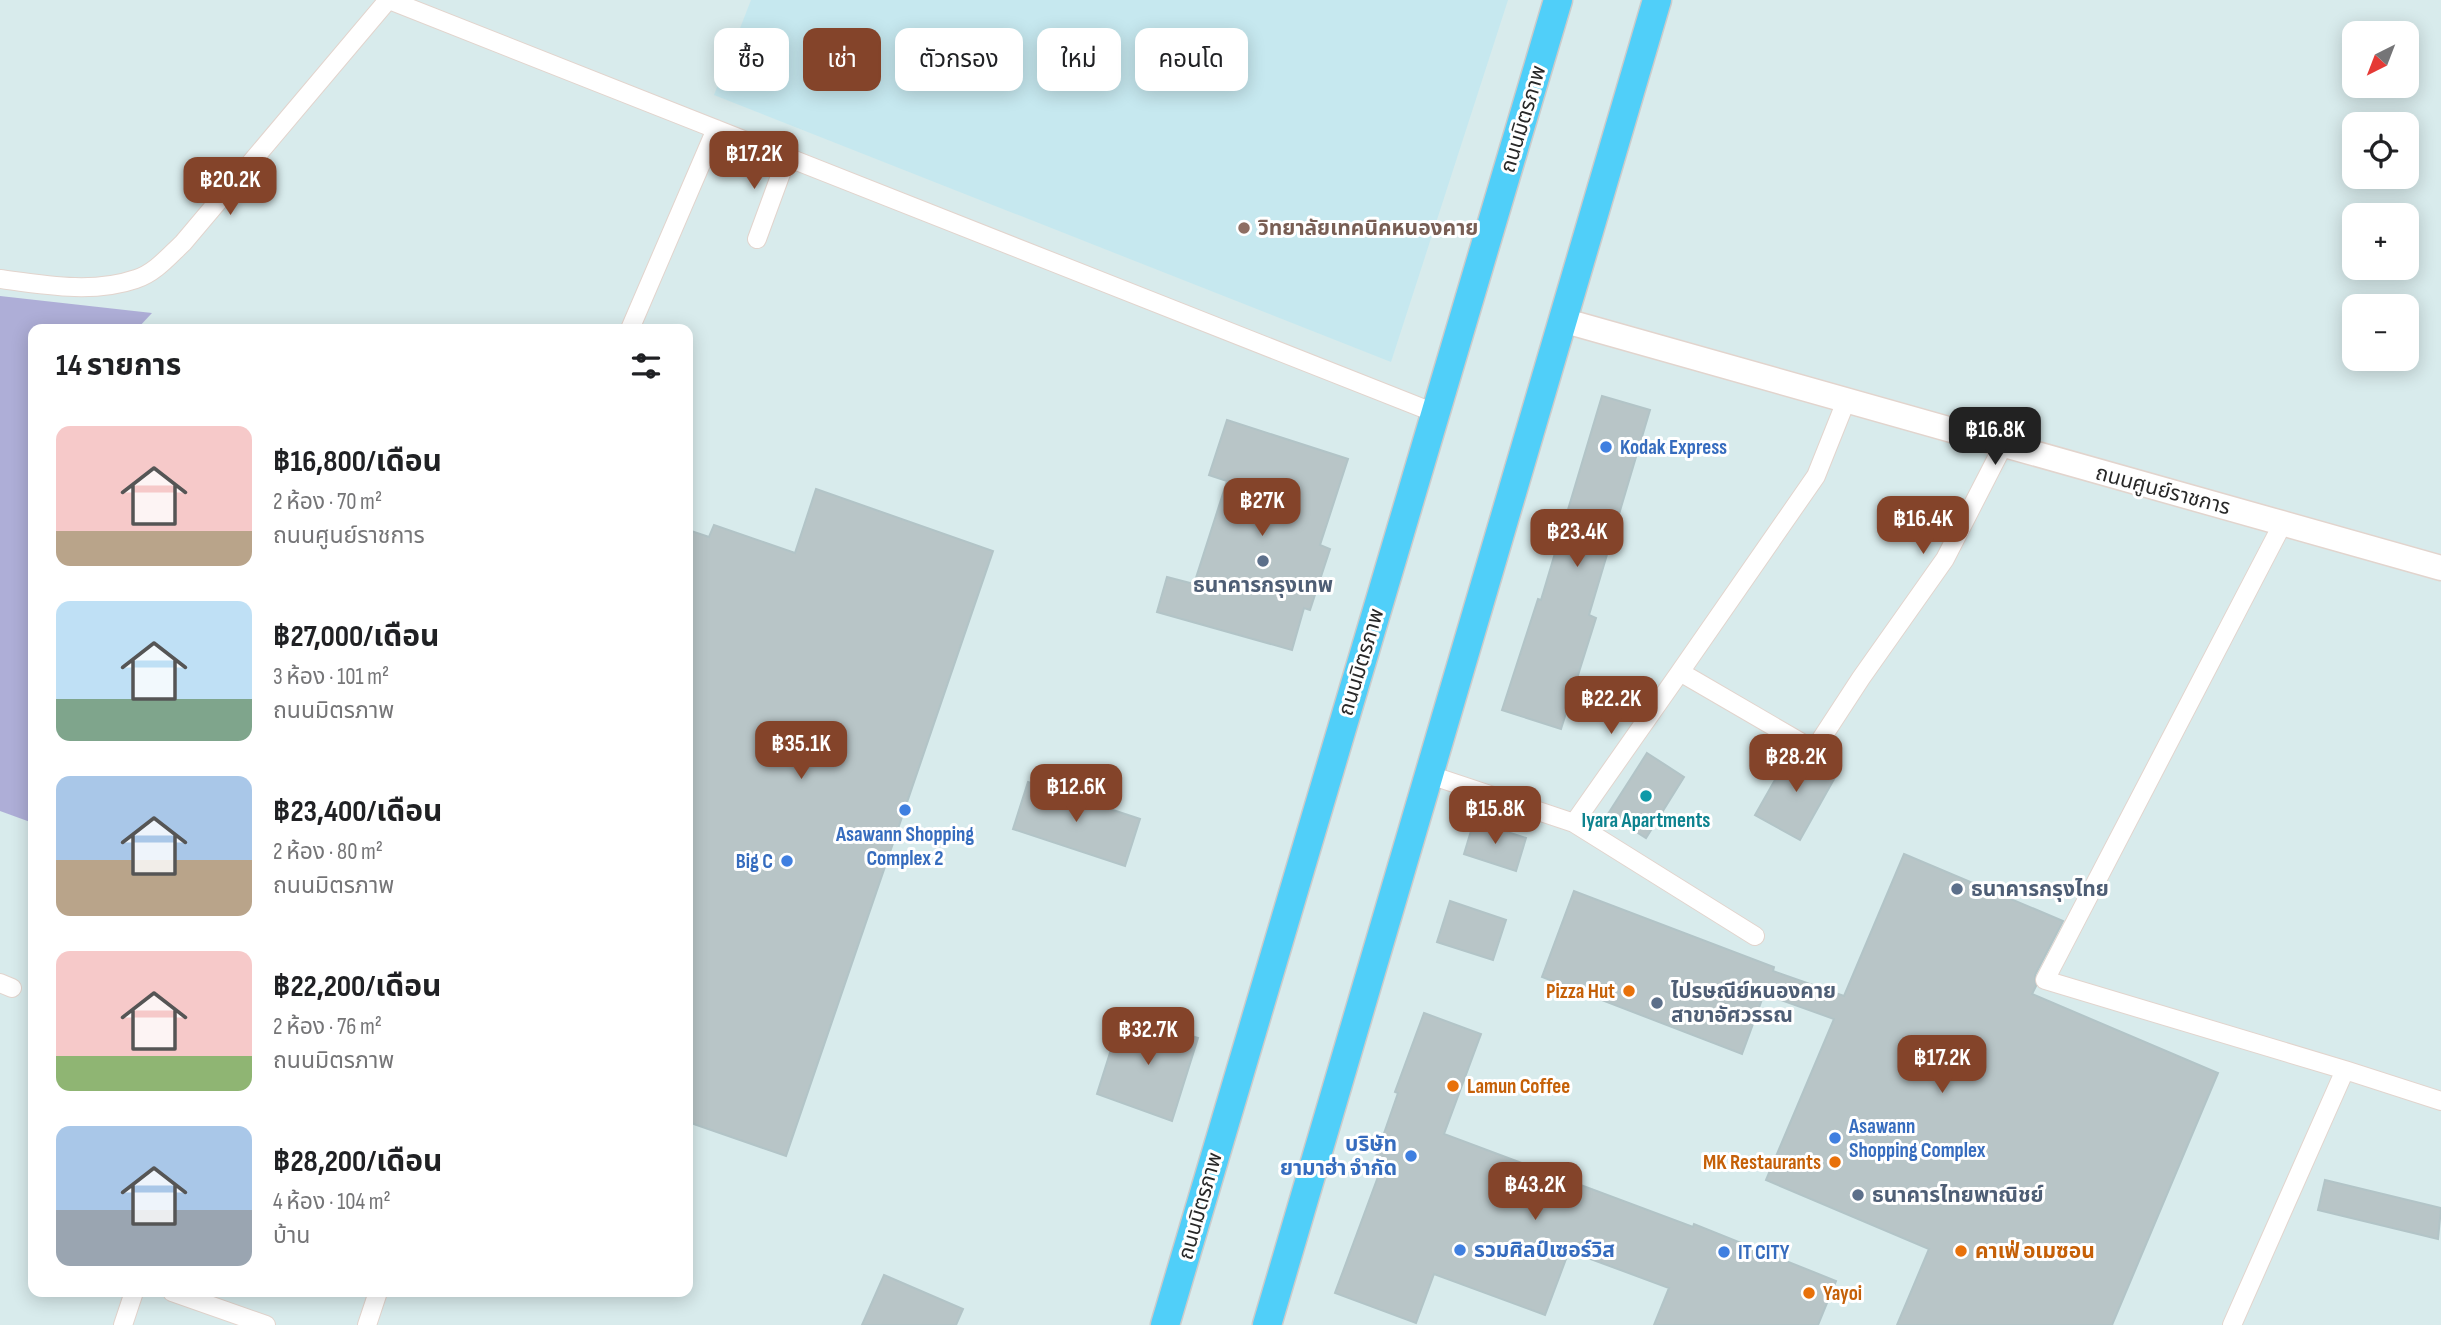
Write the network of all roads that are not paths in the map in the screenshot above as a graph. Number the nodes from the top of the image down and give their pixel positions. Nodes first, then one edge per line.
1 (388, 0) edge
2 (1558, 0) edge
3 (1657, 0) edge
4 (716, 129) junction
5 (787, 158) junction
6 (757, 239) dead end
7 (0, 279) edge
8 (1562, 320) junction
9 (632, 324) edge
10 (1846, 401) junction
11 (1435, 413) junction
12 (2003, 446) junction
13 (2283, 523) junction
14 (2441, 568) edge
15 (1680, 672) junction
16 (1427, 774) junction
17 (1574, 822) junction
18 (1755, 936) dead end
19 (2345, 1070) junction
20 (2441, 1101) edge
21 (132, 1297) edge
22 (186, 1297) edge
23 (376, 1297) edge
24 (123, 1325) edge
25 (265, 1325) edge
26 (367, 1325) edge
27 (1165, 1325) edge
28 (1267, 1325) edge
29 (2232, 1325) edge

1 - 4 street
1 - 7 street
2 - 11 main road, ถนนมิตรภาพ
3 - 8 main road
4 - 5 street
4 - 9 street
5 - 6 street
5 - 11 street
8 - 10 street, ถนนศูนย์ราชการ
8 - 16 main road
10 - 12 street, ถนนศูนย์ราชการ
10 - 15 street
11 - 27 main road, ถนนมิตรภาพ
12 - 13 street, ถนนศูนย์ราชการ
12 - 15 street
13 - 14 street, ถนนศูนย์ราชการ
13 - 19 street
15 - 17 street
16 - 17 street
16 - 28 main road
17 - 18 street
19 - 20 street
19 - 29 street
21 - 24 street
22 - 25 street
23 - 26 street

